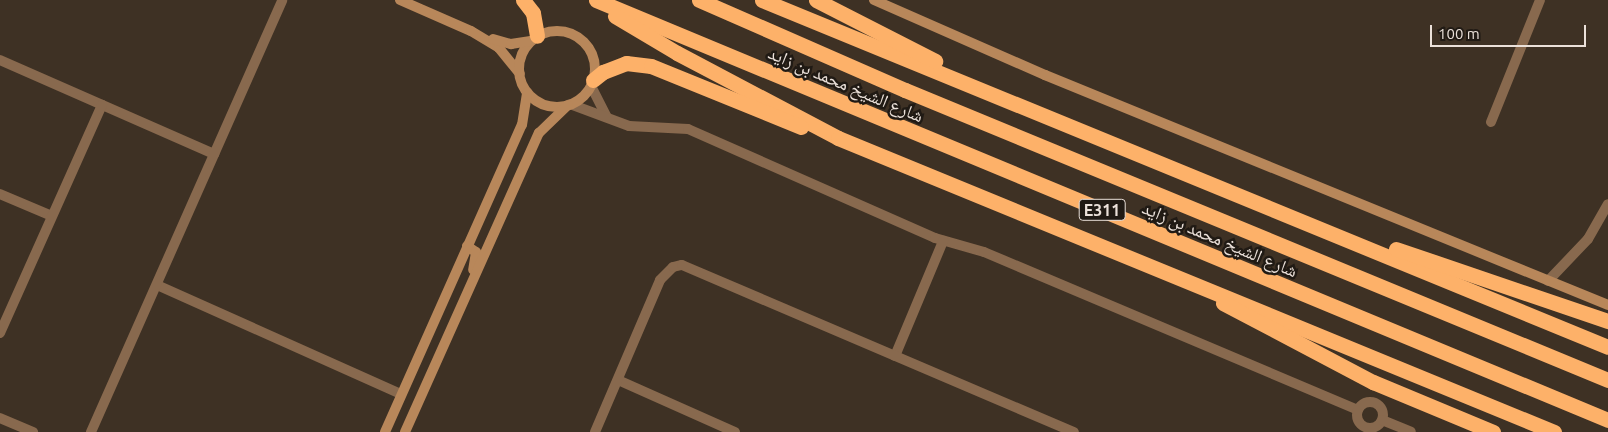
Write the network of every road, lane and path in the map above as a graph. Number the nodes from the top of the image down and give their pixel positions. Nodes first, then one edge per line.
1 (282, 0) edge
2 (400, 0) edge
3 (523, 0) edge
4 (591, 0) edge
5 (596, 0) edge
6 (699, 0) edge
7 (762, 0) edge
8 (816, 0) edge
9 (874, 0) edge
10 (1540, 0) edge
11 (475, 33) junction
12 (534, 38) junction
13 (0, 60) edge
14 (520, 74) junction
15 (592, 83) junction
16 (972, 84) junction
17 (527, 92) junction
18 (569, 104) junction
19 (102, 105) junction
20 (608, 118) junction
21 (1491, 122) dead end
22 (838, 138) junction
23 (214, 154) junction
24 (0, 194) edge
25 (1608, 204) edge
26 (52, 216) junction
27 (1332, 231) junction
28 (943, 241) junction
29 (467, 246) junction
30 (1548, 281) junction
31 (157, 285) junction
32 (469, 288) junction
33 (1202, 288) junction
34 (1608, 305) edge
35 (1608, 321) edge
36 (0, 333) edge
37 (1608, 347) edge
38 (895, 356) junction
39 (618, 380) junction
40 (1608, 380) edge
41 (401, 394) junction
42 (1358, 410) junction
43 (0, 418) edge
44 (1382, 420) junction
45 (1608, 420) edge
46 (1364, 430) edge
47 (33, 432) edge
48 (92, 432) edge
49 (385, 432) edge
50 (405, 432) edge
51 (595, 432) edge
52 (732, 432) edge
53 (1074, 432) edge
54 (1411, 432) edge
55 (1492, 432) edge
56 (1554, 432) edge

1 - 23 street
2 - 11 main road
3 - 12 highway
4 - 22 highway
5 - 45 highway, شارع الشيخ محمد بن زايد / E311
6 - 40 highway, شارع الشيخ محمد بن زايد / E311
7 - 16 highway
8 - 16 highway
9 - 30 main road
10 - 21 street
11 - 12 main road
11 - 14 main road
12 - 14 main road
12 - 15 main road
13 - 19 street
14 - 17 main road
15 - 18 main road
15 - 20 street
15 - 22 highway
16 - 27 highway
17 - 18 main road
17 - 29 main road
18 - 20 street
18 - 32 main road
19 - 23 street
19 - 26 street
20 - 28 street
22 - 33 highway
23 - 31 street
24 - 26 street
25 - 30 street
26 - 36 street
27 - 35 highway
27 - 37 highway
28 - 38 street
28 - 42 street
29 - 32 main road
29 - 41 main road
30 - 34 main road
31 - 41 street
31 - 48 street
32 - 50 main road
33 - 55 highway
33 - 56 highway
38 - 39 street
38 - 53 street
39 - 51 street
39 - 52 street
41 - 49 main road
42 - 44 street
42 - 46 street
43 - 47 street
44 - 46 street
44 - 54 street

